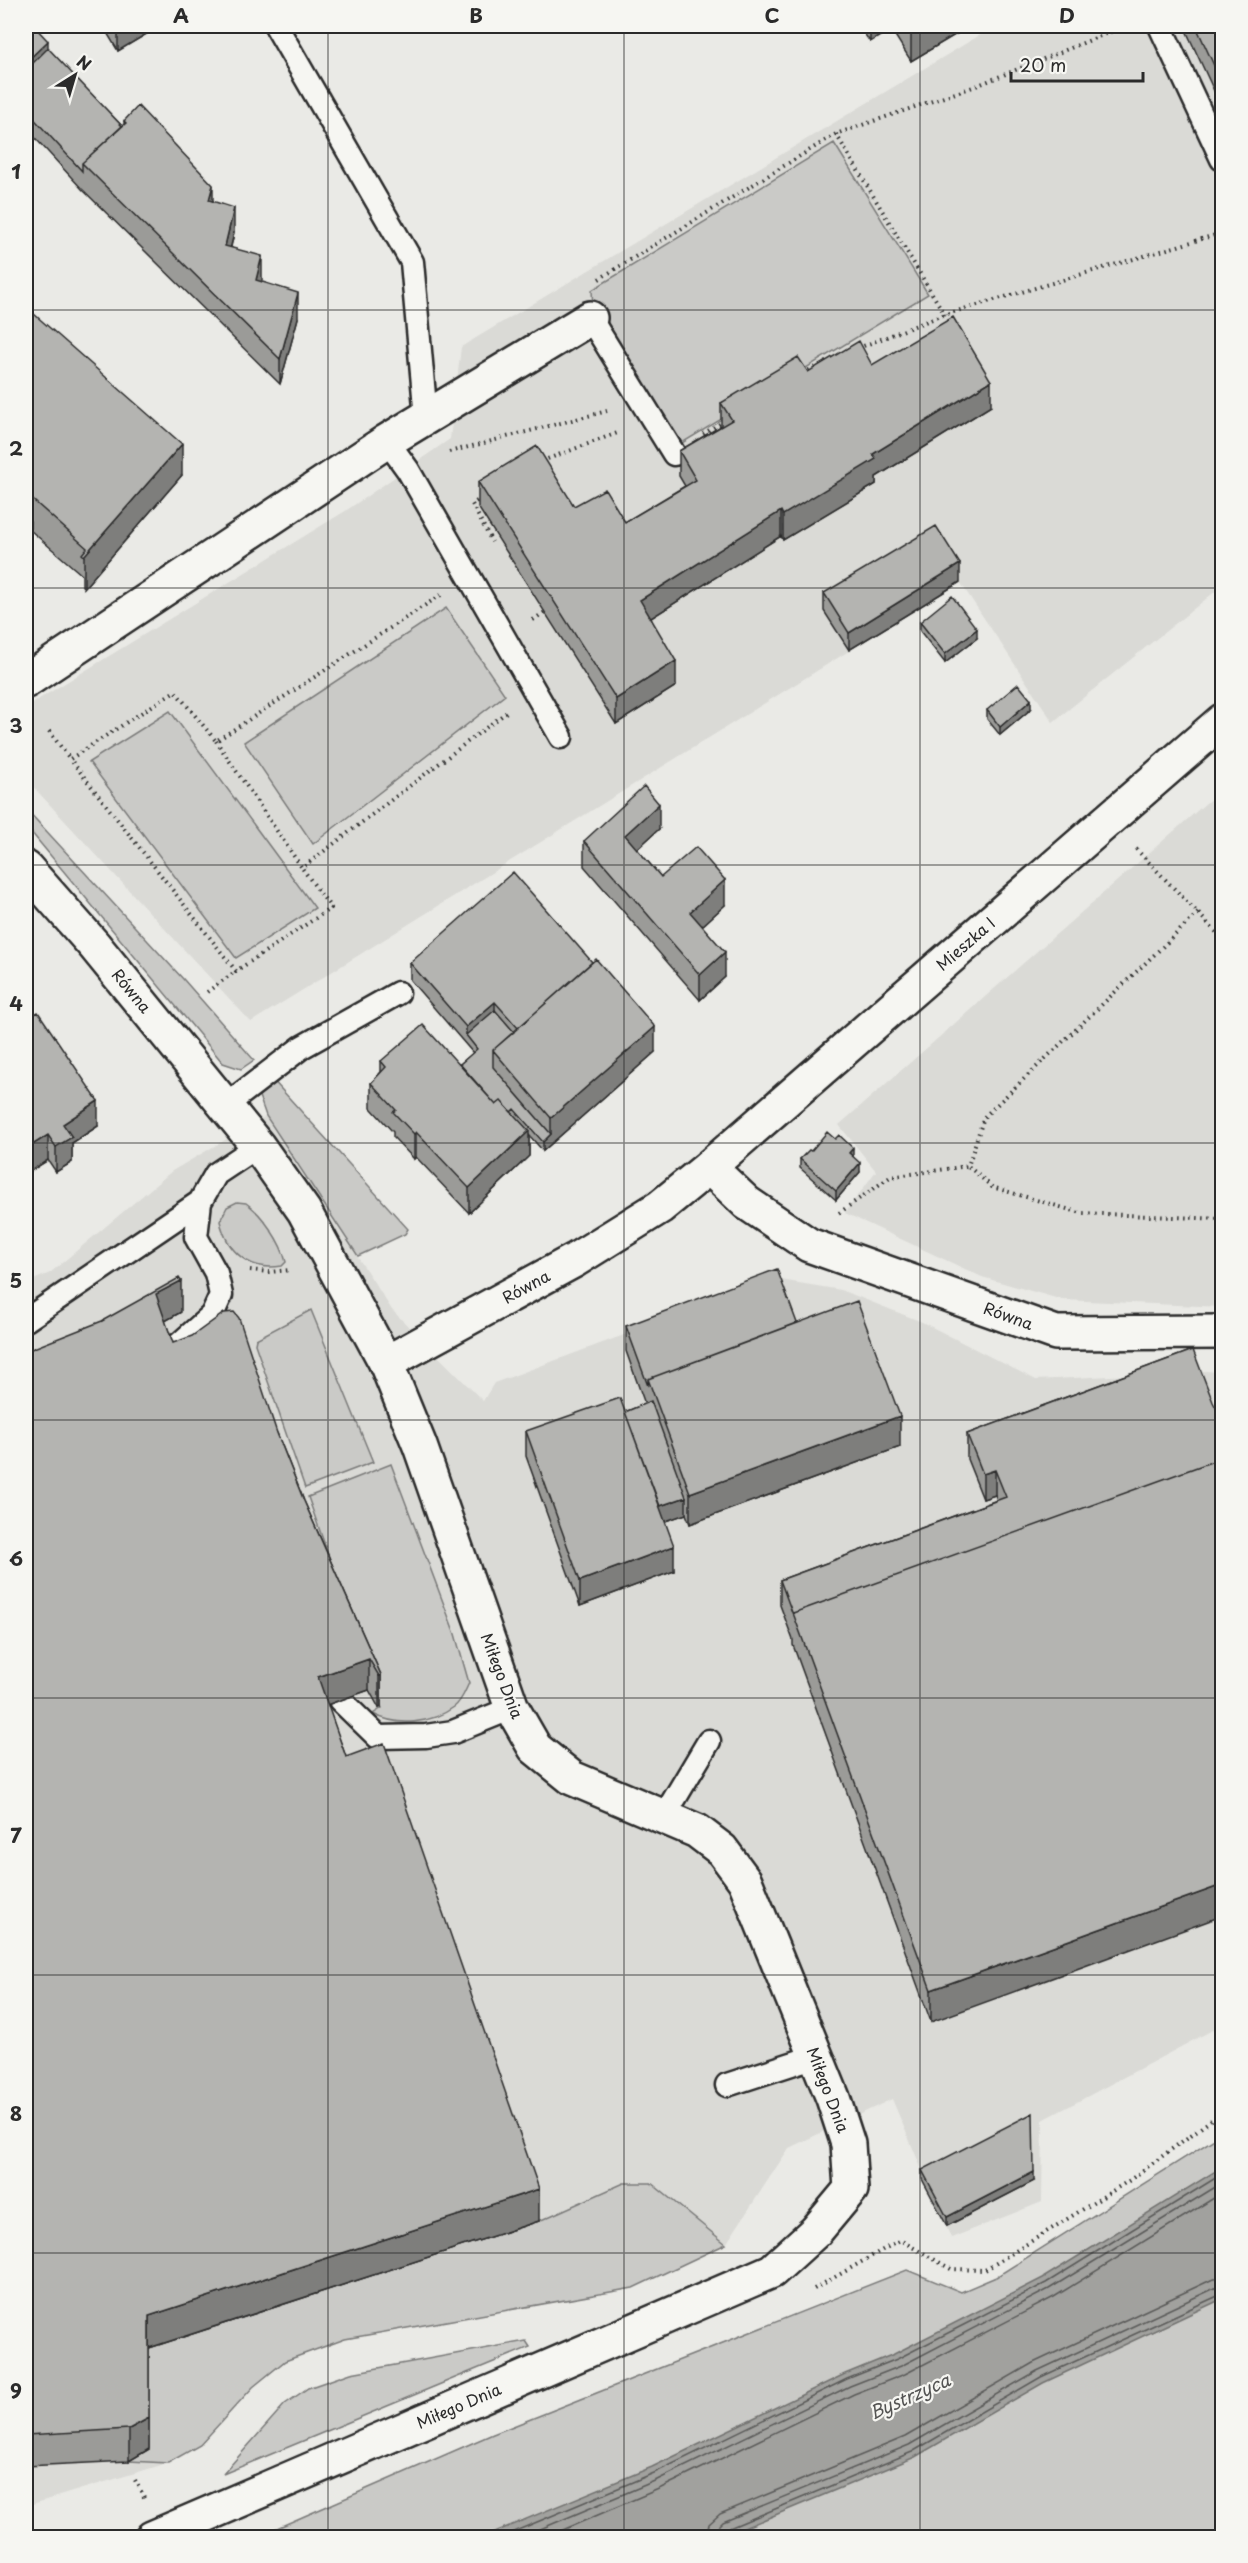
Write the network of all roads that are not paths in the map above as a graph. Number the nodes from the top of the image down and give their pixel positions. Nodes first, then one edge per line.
1 (276, 26) edge
2 (1160, 26) edge
3 (1222, 159) edge
4 (590, 318) joint
5 (426, 418) junction
6 (387, 441) junction
7 (674, 454) road end
8 (26, 681) edge
9 (1222, 721) edge
10 (561, 737) dead end
11 (26, 868) edge
12 (399, 993) dead end
13 (225, 1106) junction
14 (258, 1146) junction
15 (709, 1167) junction
16 (200, 1202) junction
17 (26, 1320) edge
18 (1222, 1332) edge
19 (166, 1356) edge
20 (386, 1363) junction
21 (340, 1700) edge
22 (512, 1708) junction
23 (709, 1741) dead end
24 (663, 1818) junction
25 (816, 2056) junction
26 (727, 2085) dead end
27 (152, 2538) edge

1 - 5 lane
2 - 3 lane
4 - 5 street
4 - 7 lane
5 - 6 street
6 - 8 street
6 - 10 lane
9 - 15 street, Mieszka I
11 - 13 street, Równa
12 - 13 lane
13 - 14 street, Równa
14 - 16 lane
14 - 20 street, Równa
15 - 18 street, Równa
15 - 20 street, Równa
16 - 17 lane
16 - 19 lane
20 - 22 street, Miłego Dnia
21 - 22 lane
22 - 24 street, Miłego Dnia
23 - 24 lane
24 - 25 street, Miłego Dnia
25 - 26 lane
25 - 27 street, Miłego Dnia

